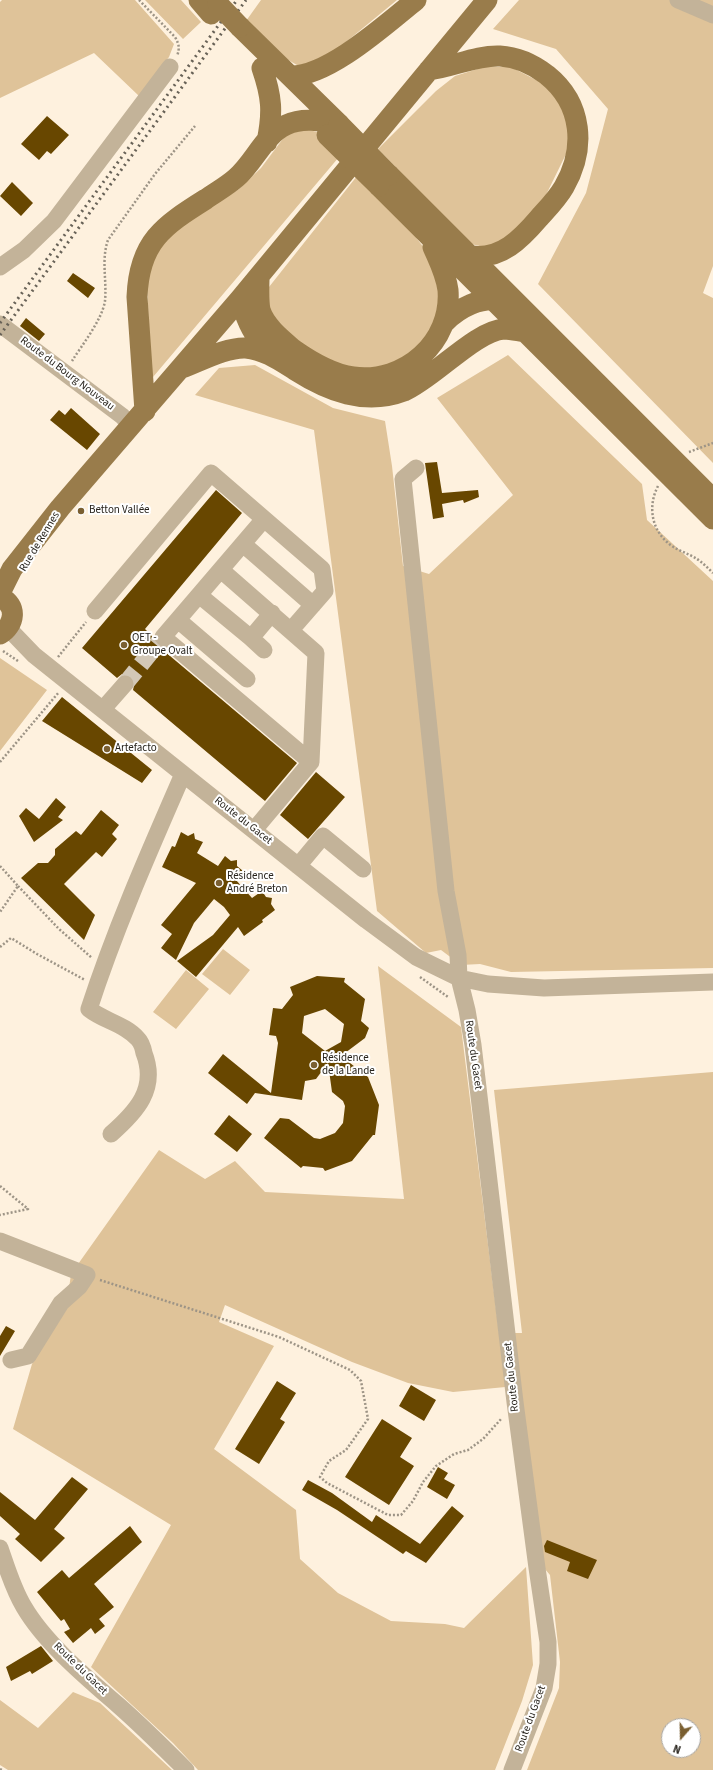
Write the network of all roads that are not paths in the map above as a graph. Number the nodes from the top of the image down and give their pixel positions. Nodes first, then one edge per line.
1 (416, 0) edge
2 (487, 0) edge
3 (678, 0) edge
4 (210, 5) edge
5 (713, 15) edge
6 (236, 32) junction
7 (170, 67) road end
8 (262, 68) junction
9 (429, 70) junction
10 (290, 76) junction
11 (313, 120) junction
12 (333, 130) junction
13 (267, 142) junction
14 (384, 180) junction
15 (428, 238) junction
16 (471, 256) junction
17 (0, 267) edge
18 (259, 277) junction
19 (240, 299) junction
20 (492, 300) junction
21 (444, 322) junction
22 (0, 324) edge
23 (531, 327) junction
24 (271, 355) junction
25 (180, 369) junction
26 (138, 418) junction
27 (416, 468) dead end
28 (713, 499) edge
29 (264, 519) junction
30 (713, 519) edge
31 (243, 544) junction
32 (221, 570) junction
33 (199, 595) junction
34 (3, 597) edge
35 (313, 604) junction
36 (95, 611) road end
37 (272, 613) junction
38 (178, 620) junction
39 (292, 630) junction
40 (3, 632) edge
41 (251, 638) junction
42 (264, 650) dead end
43 (247, 679) dead end
44 (125, 684) tunnel mouth
45 (103, 709) junction
46 (311, 762) junction
47 (183, 774) junction
48 (254, 830) junction
49 (298, 866) junction
50 (364, 869) dead end
51 (459, 978) junction
52 (713, 982) edge
53 (111, 1134) dead end
54 (0, 1241) edge
55 (11, 1360) dead end
56 (0, 1548) edge
57 (186, 1770) edge
58 (512, 1770) edge

1 - 10 main road
2 - 9 main road, Rue de Rennes
3 - 5 street
4 - 6 main road
6 - 8 main road
6 - 10 main road
7 - 17 street
8 - 11 main road
8 - 13 main road
9 - 16 main road
9 - 18 main road, Rue de Rennes
10 - 12 main road
11 - 12 main road
11 - 13 main road
12 - 14 main road, bridge
13 - 26 main road
14 - 15 main road
14 - 16 main road
15 - 20 main road
15 - 21 main road
16 - 23 main road
18 - 19 main road, Rue de Rennes
18 - 21 main road
19 - 24 main road
19 - 25 main road, Rue de Rennes
20 - 21 main road
20 - 23 main road
22 - 26 street, Route du Bourg Nouveau
23 - 24 main road
23 - 28 main road
23 - 30 main road
24 - 25 main road
25 - 26 main road, Rue de Rennes
26 - 34 main road, Rue de Rennes
27 - 51 street
29 - 31 street
29 - 35 street
29 - 36 street
31 - 32 street
31 - 35 street
32 - 33 street
32 - 37 street
33 - 38 street
33 - 41 street
34 - 40 main road, Rue de Rennes
35 - 39 street
37 - 39 street
37 - 41 street
38 - 43 street
38 - 46 street
39 - 46 street
40 - 45 street, Route du Gacet
41 - 42 street
44 - 45 street
45 - 47 street, Route du Gacet
46 - 48 street
47 - 48 street, Route du Gacet
47 - 53 street
48 - 49 street, Route du Gacet
49 - 50 street
49 - 51 street, Route du Gacet
51 - 52 street, Route du Gacet
51 - 58 street, Route du Gacet
54 - 55 street
56 - 57 street, Route du Gacet

